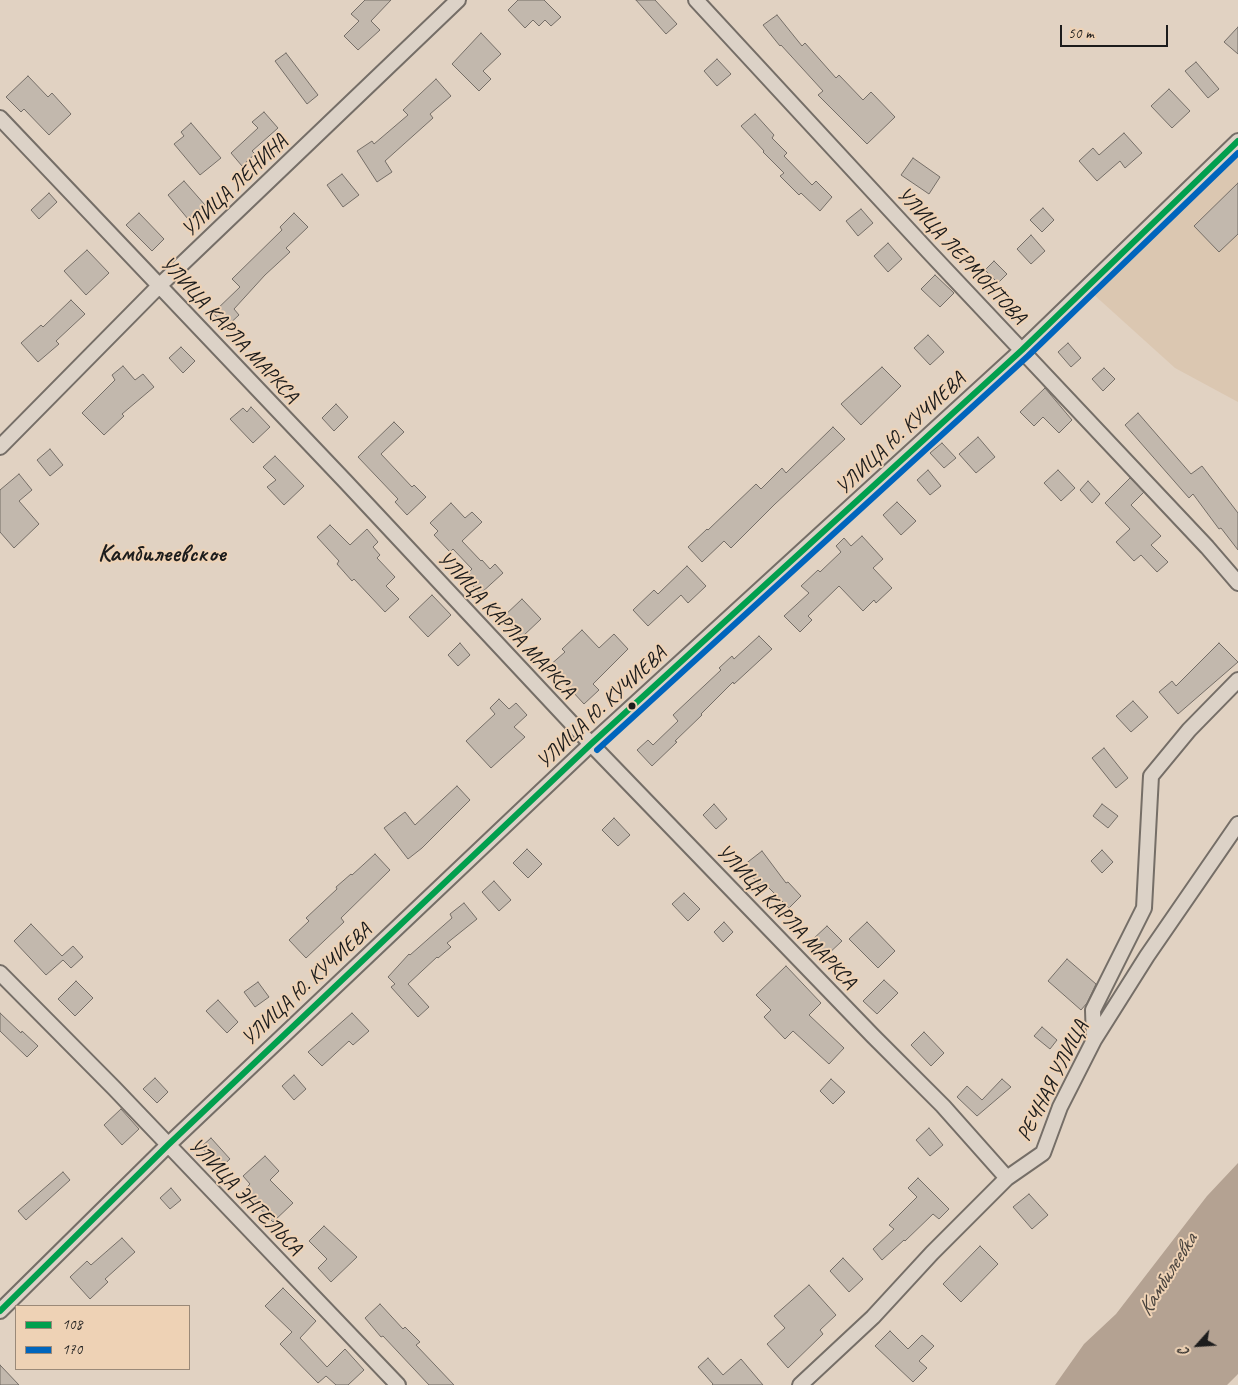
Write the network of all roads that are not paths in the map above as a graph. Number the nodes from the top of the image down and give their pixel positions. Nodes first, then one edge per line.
1 (458, 0) edge
2 (696, 0) edge
3 (0, 118) edge
4 (1238, 141) edge
5 (160, 285) junction
6 (1022, 350) junction
7 (0, 447) edge
8 (1238, 583) edge
9 (1238, 680) edge
10 (591, 744) junction
11 (1238, 824) edge
12 (0, 972) edge
13 (1094, 1040) junction
14 (168, 1145) junction
15 (1007, 1178) junction
16 (0, 1311) edge
17 (398, 1385) edge
18 (800, 1385) edge

1 - 5 street, УЛИЦА ЛЕНИНА
2 - 6 street, УЛИЦА ЛЕРМОНТОВА
3 - 5 street, УЛИЦА КАРЛА МАРКСА
4 - 6 street, УЛИЦА Ю. КУЧИЕВА
5 - 7 street, УЛИЦА ЛЕНИНА
5 - 10 street, УЛИЦА КАРЛА МАРКСА
6 - 8 street, УЛИЦА ЛЕРМОНТОВА
6 - 10 street, УЛИЦА Ю. КУЧИЕВА
9 - 13 street
10 - 14 street, УЛИЦА Ю. КУЧИЕВА
10 - 15 street, УЛИЦА КАРЛА МАРКСА
11 - 13 street, РЕЧНАЯ УЛИЦА
12 - 14 street, УЛИЦА ЭНГЕЛЬСА
13 - 15 street, РЕЧНАЯ УЛИЦА
14 - 16 street, УЛИЦА Ю. КУЧИЕВА
14 - 17 street, УЛИЦА ЭНГЕЛЬСА
15 - 18 street, РЕЧНАЯ УЛИЦА

